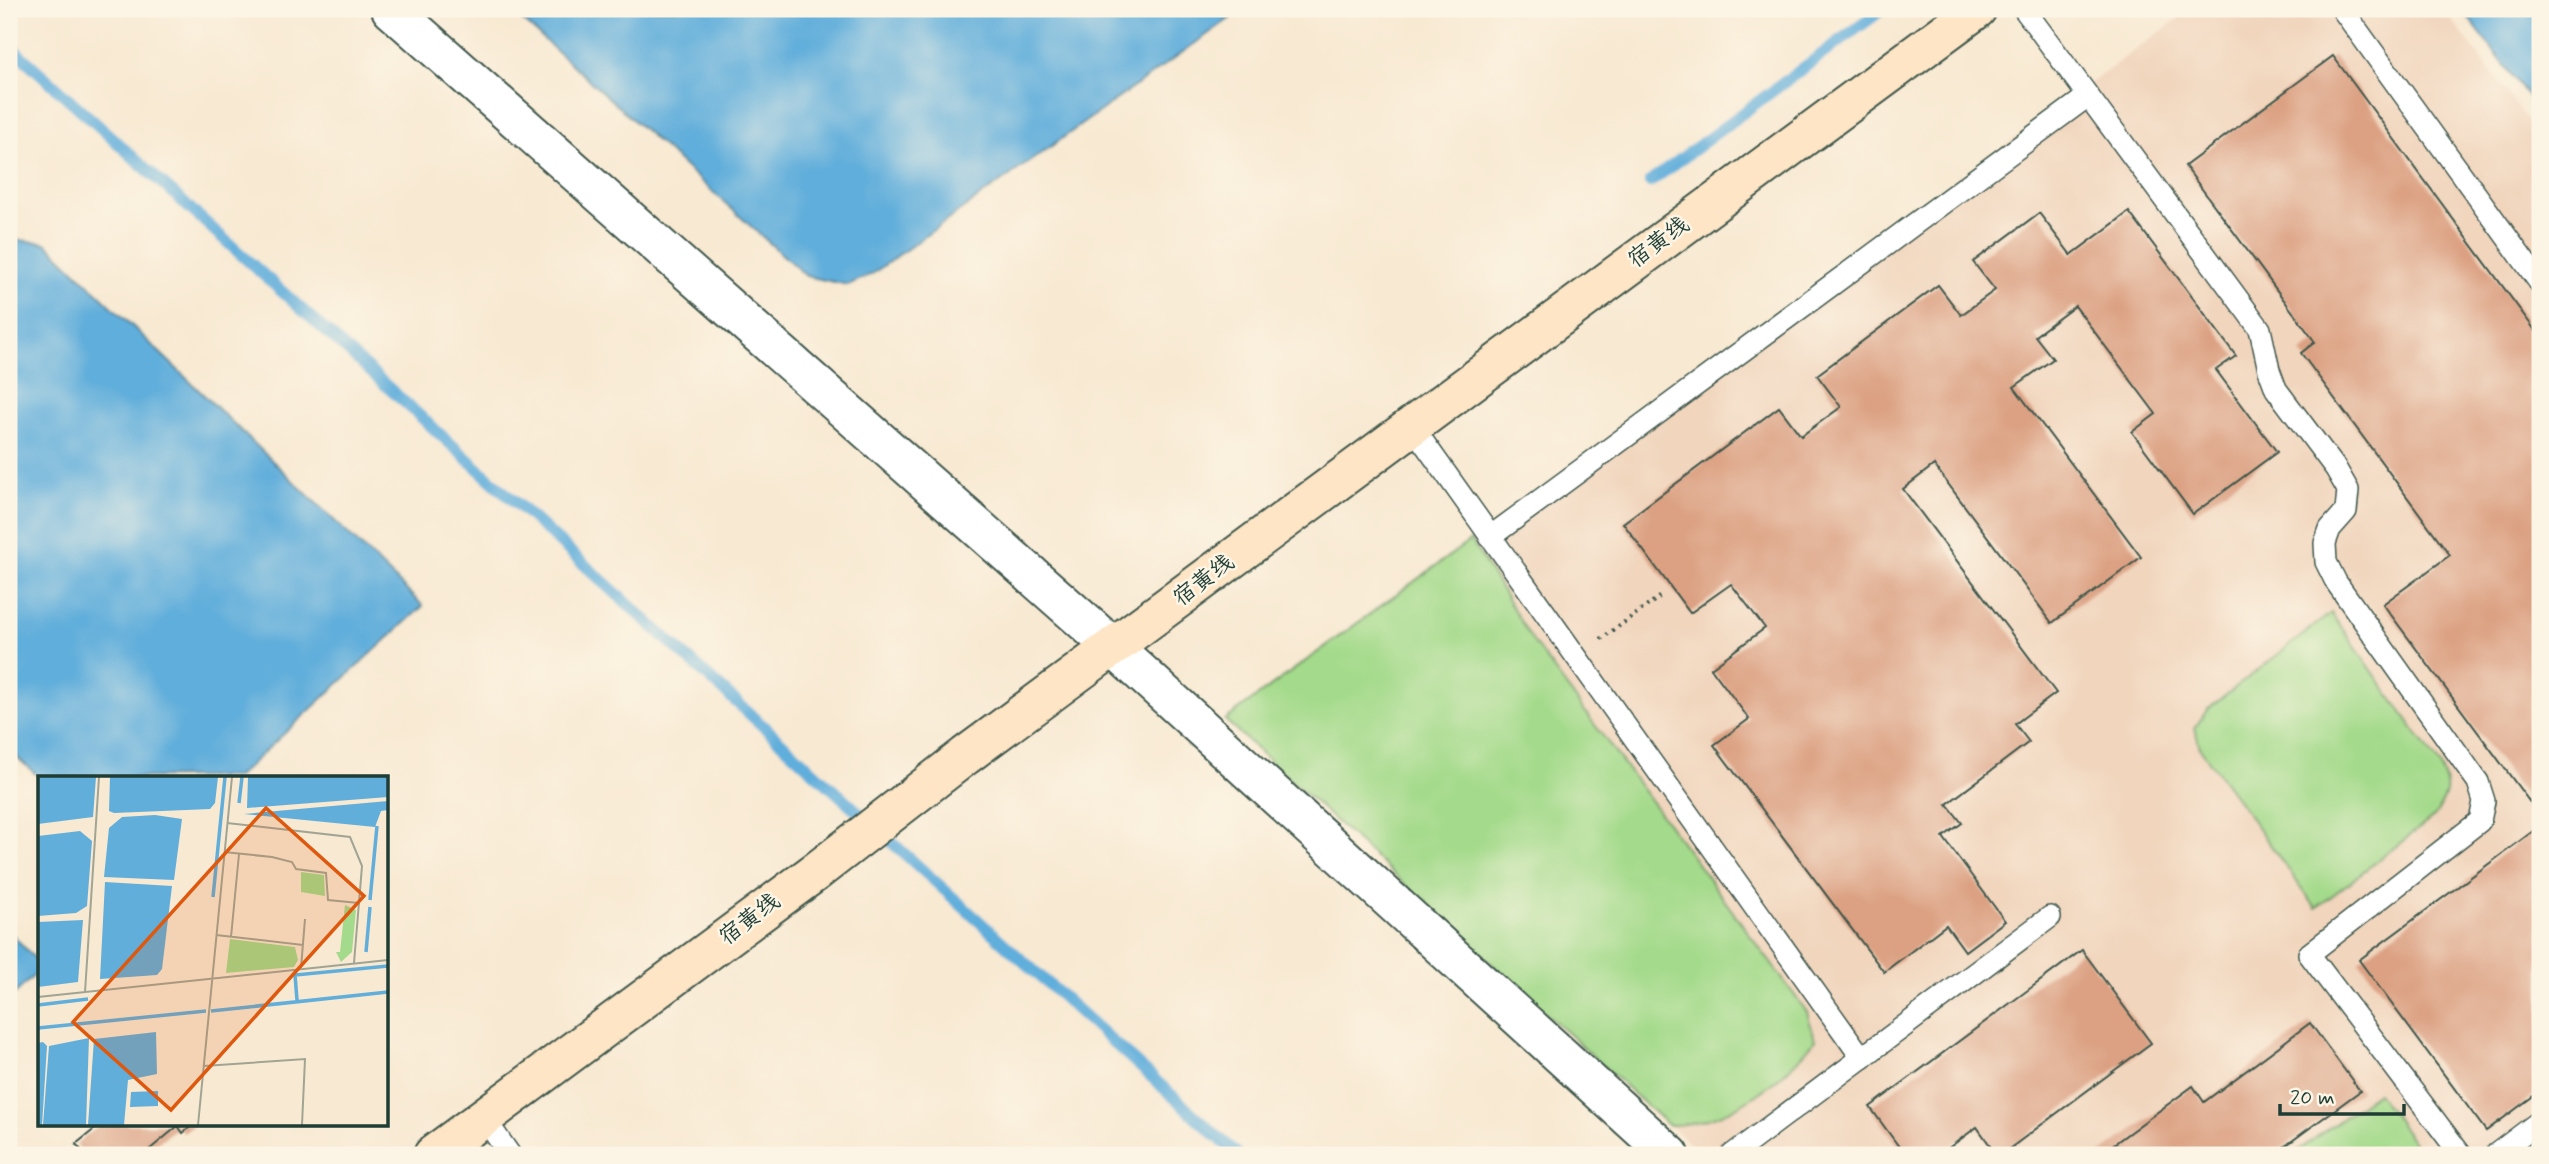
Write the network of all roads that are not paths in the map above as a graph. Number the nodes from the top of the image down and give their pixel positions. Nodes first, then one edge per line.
1 (391, 9) edge
2 (1977, 9) edge
3 (2024, 9) edge
4 (2342, 9) edge
5 (2088, 96) junction
6 (2540, 284) edge
7 (1412, 426) junction
8 (1490, 537) junction
9 (1114, 648) junction
10 (2050, 917) dead end
11 (1862, 1058) junction
12 (484, 1118) junction
13 (2540, 1121) edge
14 (433, 1155) edge
15 (510, 1155) edge
16 (1671, 1155) edge
17 (1732, 1155) edge
18 (2460, 1155) edge
19 (2495, 1155) edge

1 - 9 street
2 - 7 main road, 宿黄线
3 - 5 lane
4 - 6 lane
5 - 8 lane
5 - 18 lane
7 - 8 lane
7 - 9 main road, 宿黄线
8 - 11 lane
9 - 12 main road, 宿黄线
9 - 16 street
10 - 11 lane
11 - 17 lane
12 - 14 main road, 宿黄线
12 - 15 lane
13 - 19 lane

